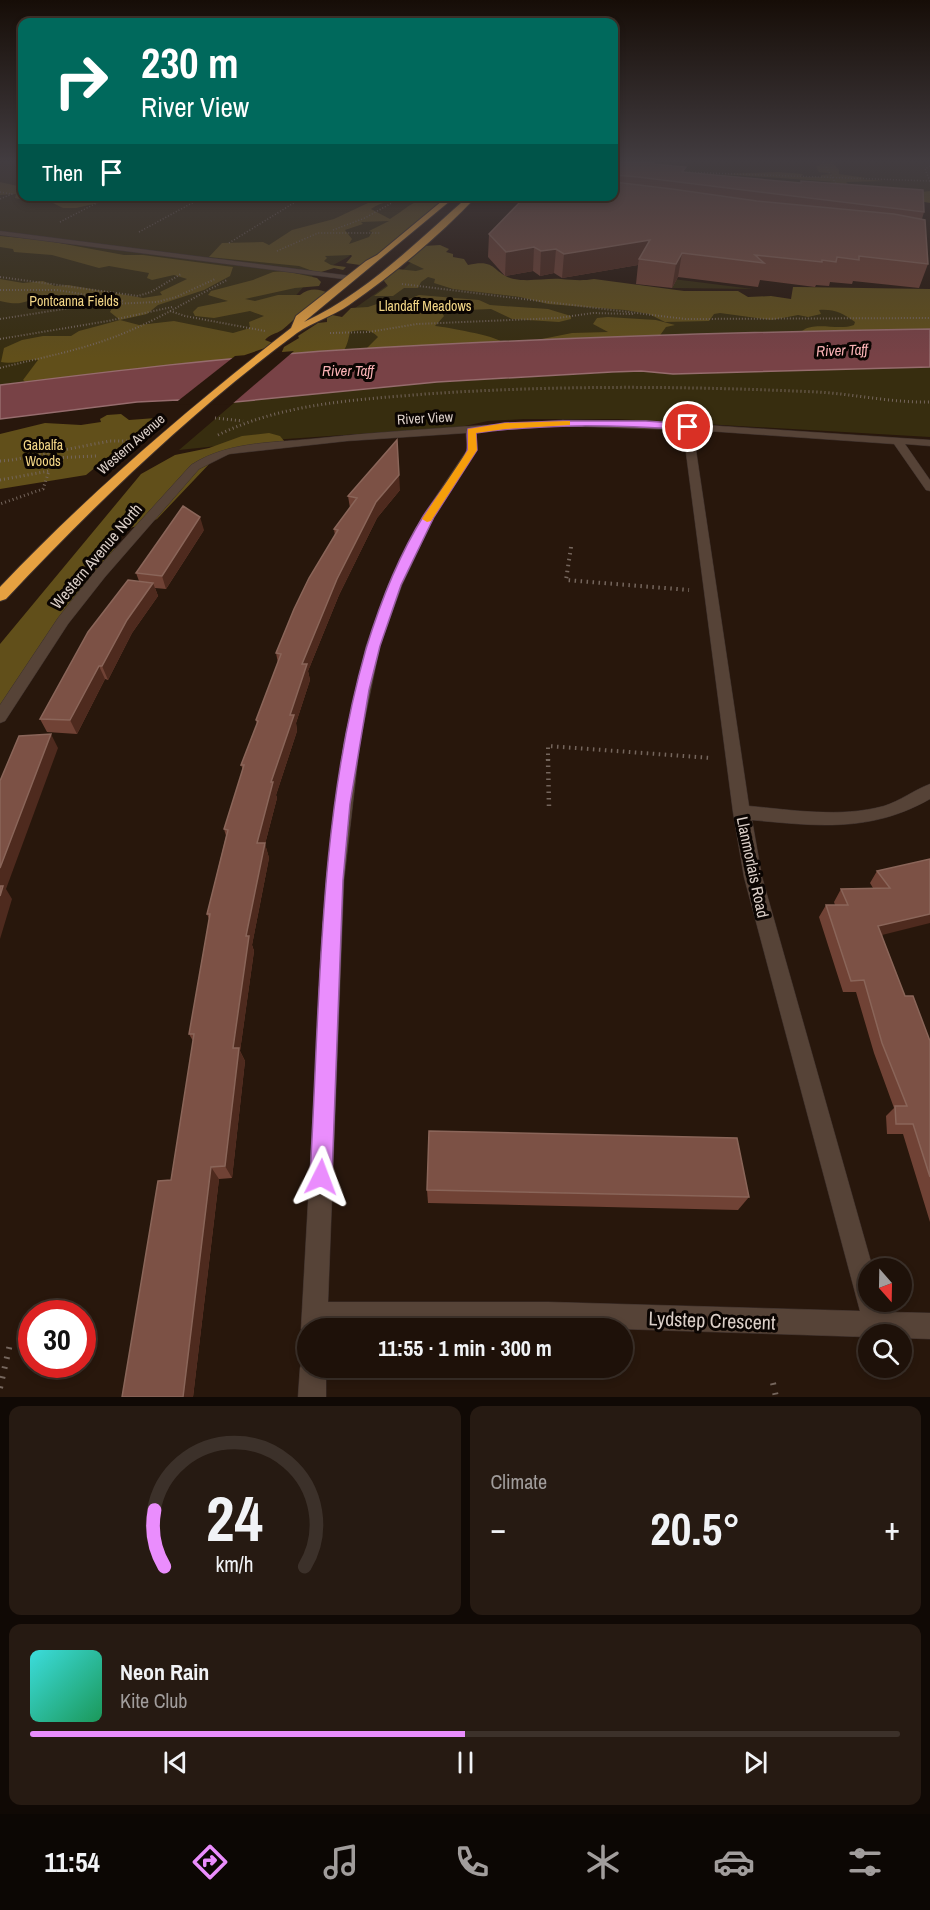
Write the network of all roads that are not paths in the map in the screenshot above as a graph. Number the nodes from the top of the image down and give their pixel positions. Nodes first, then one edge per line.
1 (416, 227) edge
2 (437, 227) edge
3 (0, 233) edge
4 (351, 278) junction
5 (296, 330) junction
6 (688, 427) junction
7 (471, 431) junction
8 (897, 441) junction
9 (930, 442) edge
10 (245, 448) joint
11 (930, 488) edge
12 (0, 596) edge
13 (0, 717) edge
14 (930, 791) edge
15 (741, 812) junction
16 (858, 1260) edge
17 (873, 1314) edge
18 (315, 1318) edge
19 (449, 1318) edge
20 (930, 1326) edge
21 (313, 1378) edge
22 (312, 1397) edge

1 - 4 highway, Western Avenue
2 - 5 highway, Western Avenue
3 - 4 street
4 - 5 highway, Western Avenue
5 - 12 highway, Western Avenue
6 - 7 street, River View
6 - 8 street, River View
6 - 15 street, Llanmorlais Road
7 - 10 street, River View
7 - 18 street
8 - 9 street, River View
8 - 11 street
10 - 13 street, Western Avenue North
14 - 15 street
15 - 16 street, Llanmorlais Road
17 - 19 street, Lydstep Crescent
17 - 20 street, Lydstep Crescent
21 - 22 street

